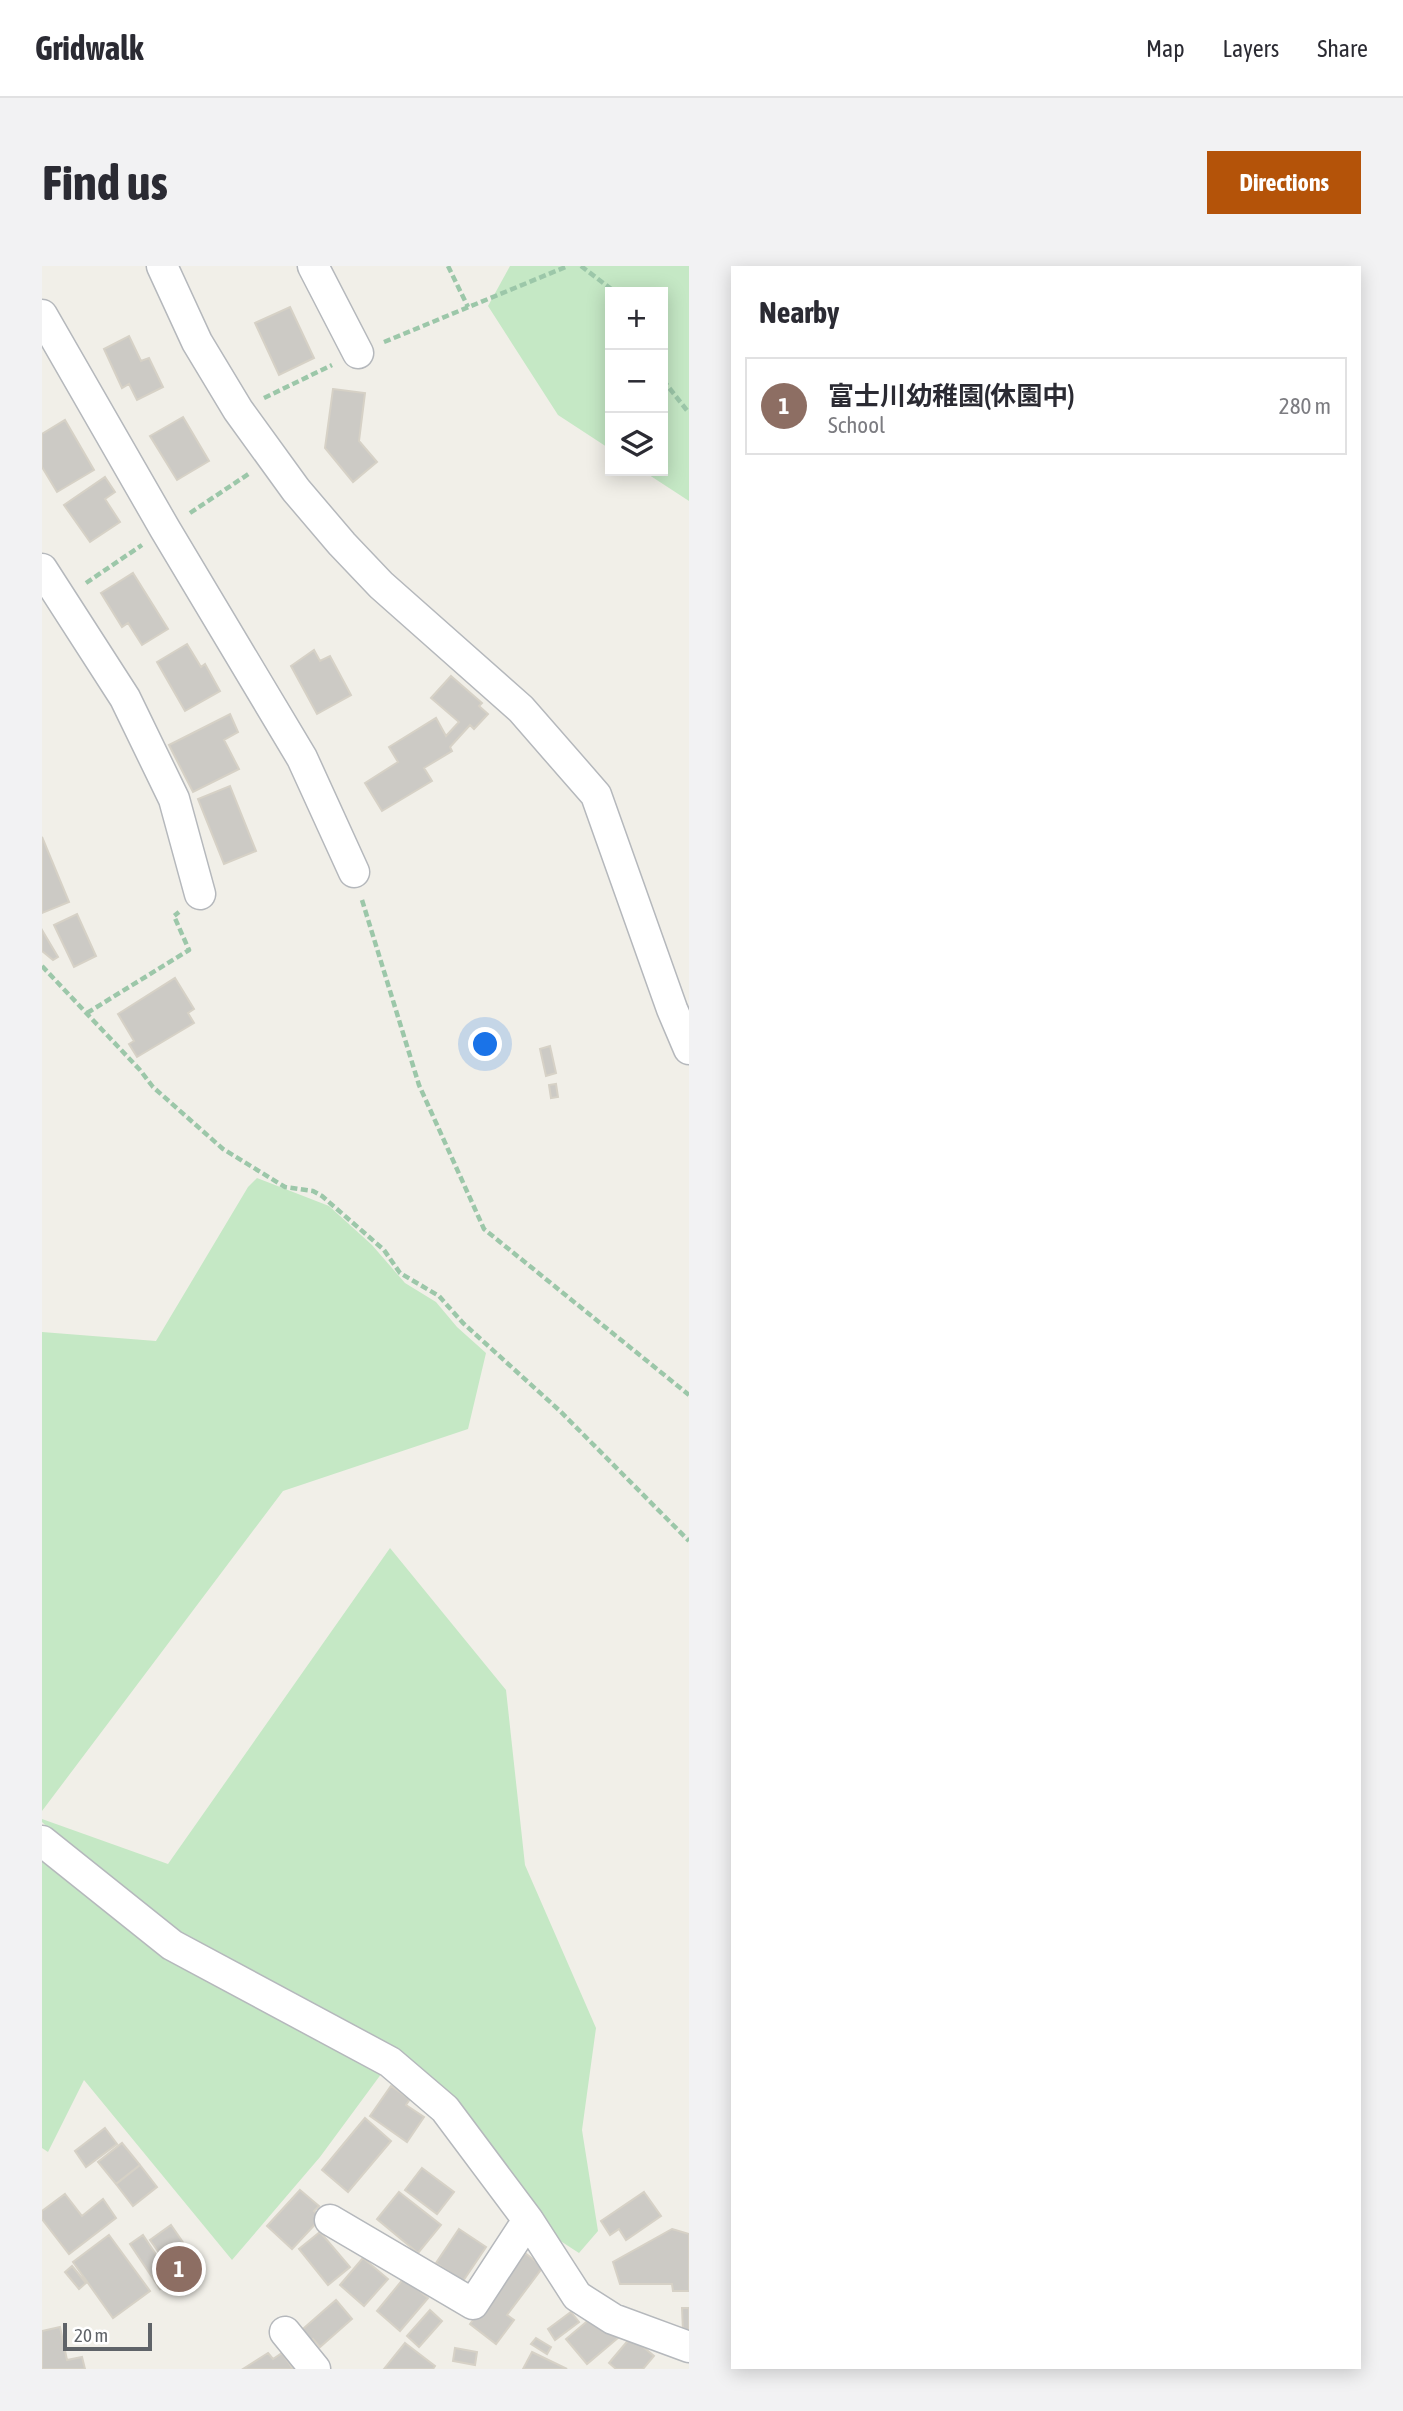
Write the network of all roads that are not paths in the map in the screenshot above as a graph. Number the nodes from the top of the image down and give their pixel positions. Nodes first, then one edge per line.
1 (162, 266) edge
2 (313, 266) edge
3 (42, 315) edge
4 (358, 353) road end
5 (42, 569) edge
6 (354, 872) road end
7 (200, 894) road end
8 (689, 1049) edge
9 (42, 1840) edge
10 (330, 2220) dead end
11 (528, 2220) junction
12 (285, 2332) dead end
13 (689, 2347) edge
14 (315, 2369) edge

1 - 8 street
2 - 4 street
3 - 6 street
5 - 7 street
9 - 11 street
10 - 11 street
11 - 13 street
12 - 14 street

